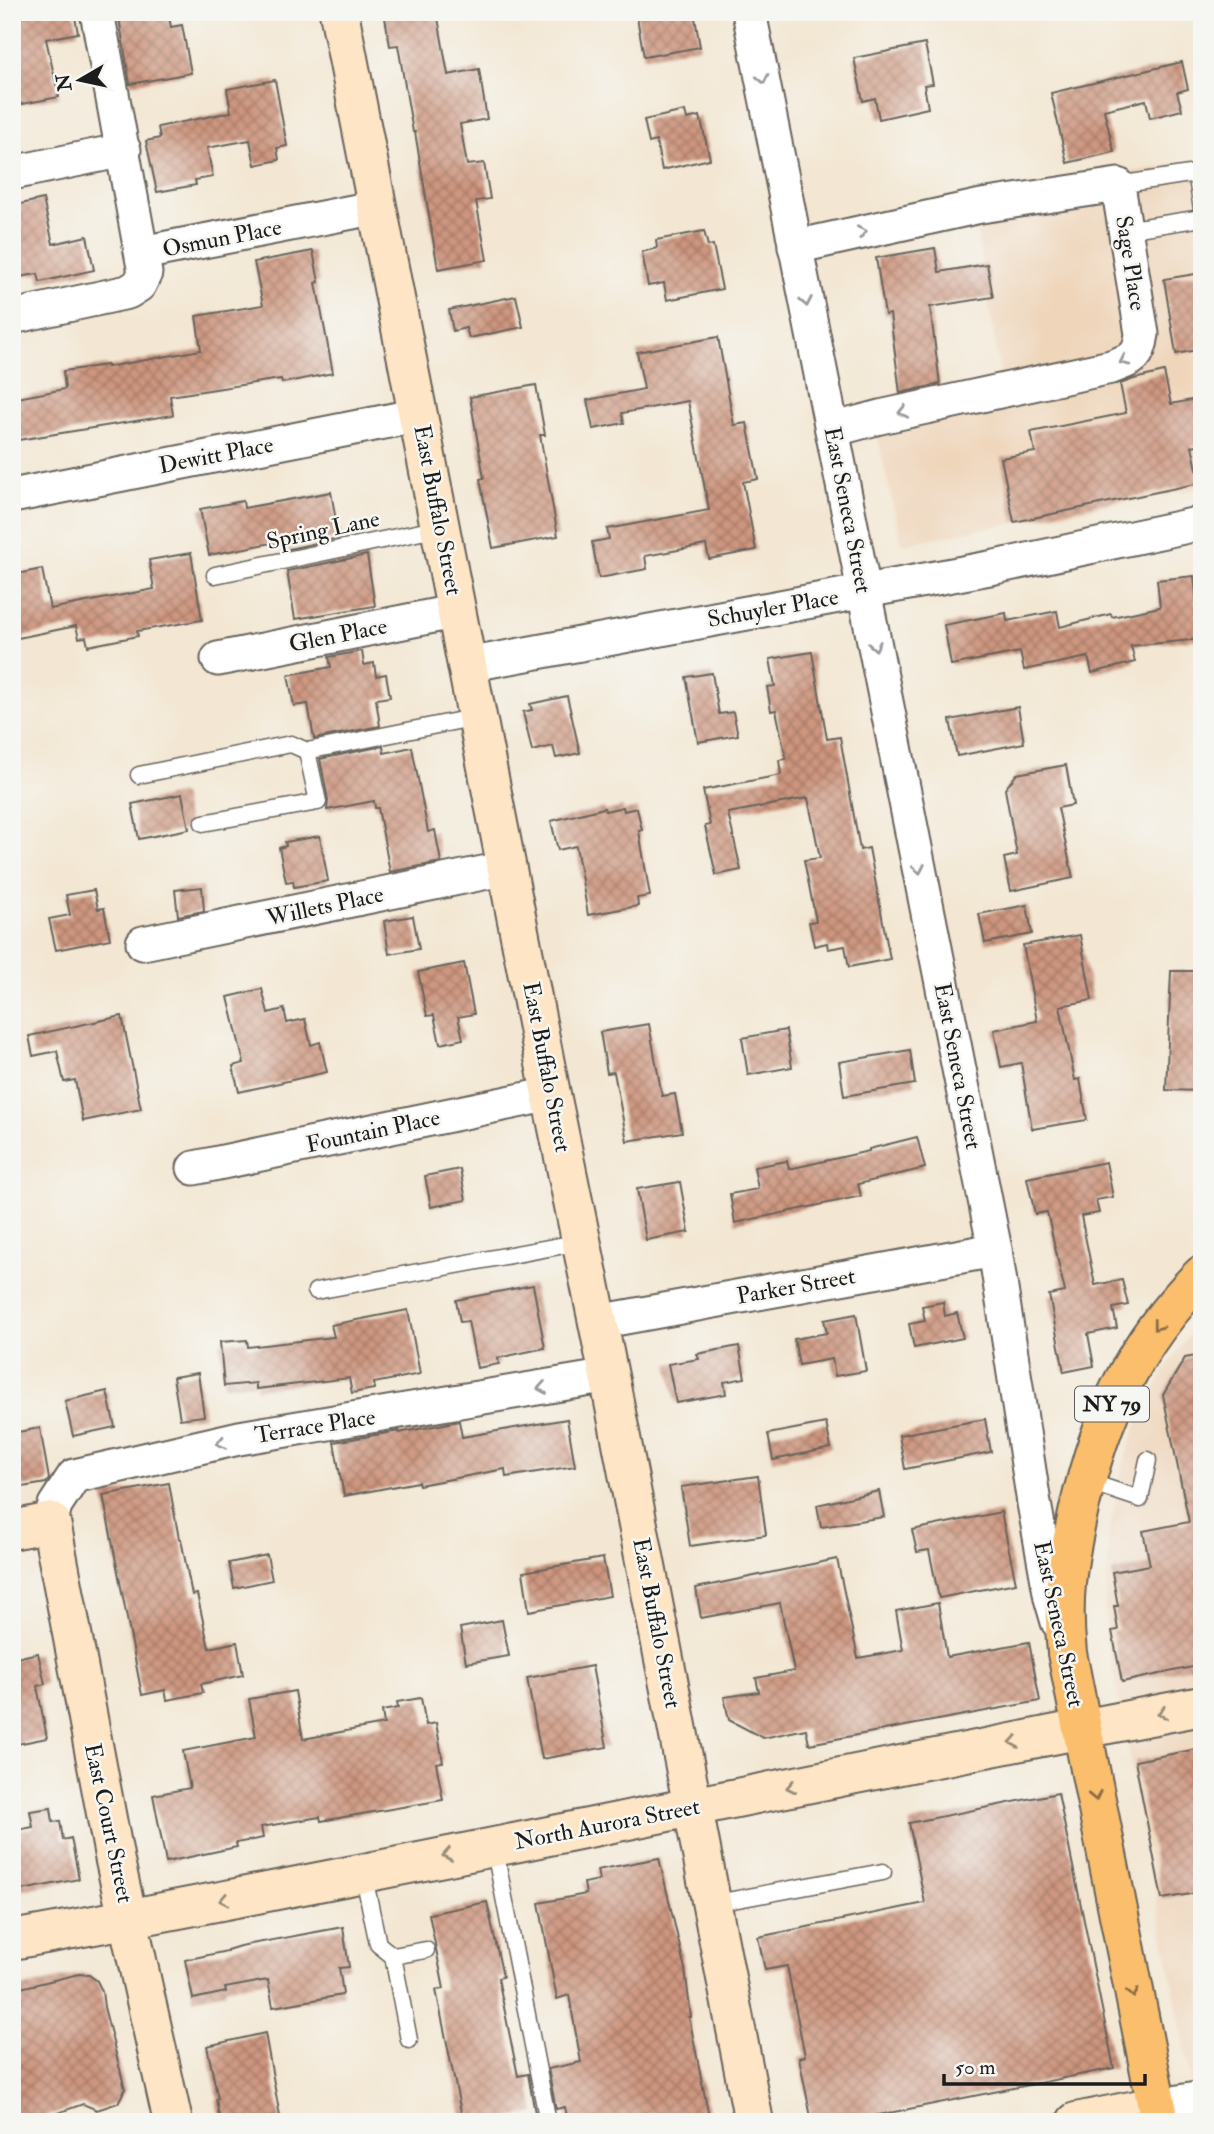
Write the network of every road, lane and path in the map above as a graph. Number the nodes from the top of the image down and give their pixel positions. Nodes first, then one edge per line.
1 (97, 12) edge
2 (339, 12) edge
3 (749, 12) edge
4 (124, 150) junction
5 (12, 173) edge
6 (1118, 185) junction
7 (378, 206) junction
8 (1202, 209) edge
9 (1202, 218) edge
10 (1125, 230) junction
11 (795, 247) junction
12 (142, 253) junction
13 (12, 317) edge
14 (419, 415) junction
15 (832, 430) junction
16 (12, 496) edge
17 (1202, 523) edge
18 (440, 528) junction
19 (215, 575) dead end
20 (864, 592) junction
21 (458, 611) junction
22 (218, 659) dead end
23 (467, 664) junction
24 (477, 717) junction
25 (307, 751) junction
26 (139, 775) dead end
27 (203, 822) dead end
28 (507, 868) junction
29 (143, 943) dead end
30 (551, 1094) junction
31 (194, 1168) dead end
32 (581, 1242) junction
33 (995, 1250) junction
34 (316, 1291) dead end
35 (1196, 1291) edge
36 (598, 1322) junction
37 (609, 1376) junction
38 (1148, 1460) dead end
39 (1086, 1481) junction
40 (51, 1522) junction
41 (12, 1530) edge
42 (1067, 1653) junction
43 (1202, 1706) edge
44 (1081, 1729) junction
45 (693, 1807) junction
46 (494, 1846) junction
47 (363, 1872) junction
48 (883, 1872) dead end
49 (711, 1904) junction
50 (129, 1919) junction
51 (12, 1940) edge
52 (426, 1950) dead end
53 (393, 1956) junction
54 (409, 2040) dead end
55 (1202, 2098) edge
56 (1158, 2114) edge
57 (173, 2122) edge
58 (548, 2122) edge
59 (754, 2122) edge
60 (1076, 2122) edge

1 - 4 street, Osmun Place
2 - 7 street, East Buffalo Street
3 -> 11 street, East Seneca Street
4 - 5 street
4 - 12 street, Osmun Place
6 - 8 lane
6 - 10 street, Sage Place
11 -> 6 street, Sage Place
7 - 12 street, Osmun Place
7 - 14 street, East Buffalo Street
9 - 10 lane
10 -> 15 street, Sage Place
11 -> 15 street, East Seneca Street
12 - 13 street
14 - 16 street, Dewitt Place
14 - 18 street, East Buffalo Street
15 - 20 street, East Seneca Street
17 - 20 street, Schuyler Place
18 - 19 lane, Spring Lane
18 - 21 street, East Buffalo Street
20 - 23 street, Schuyler Place
20 -> 33 street, East Seneca Street
21 - 22 street, Glen Place
21 - 23 street, East Buffalo Street
23 - 24 street, East Buffalo Street
24 - 25 lane
24 - 28 street, East Buffalo Street
25 - 26 lane
25 - 27 lane
28 - 29 street, Willets Place
28 - 30 street, East Buffalo Street
30 - 31 street, Fountain Place
30 - 32 street, East Buffalo Street
32 - 34 lane
32 - 36 street, East Buffalo Street
33 - 36 street, Parker Street
33 - 42 street, East Seneca Street
35 -> 39 highway, NY 79
36 - 37 street, East Buffalo Street
37 -> 40 street, Terrace Place
37 - 45 street, East Buffalo Street
38 - 39 lane
39 - 42 highway, NY 79
40 - 41 street
40 - 50 street, East Court Street
42 - 44 highway, East Seneca Street / NY 79
43 -> 44 street, North Aurora Street
44 -> 45 street, North Aurora Street
44 -> 56 highway, East Seneca Street / NY 79
45 - 46 street, North Aurora Street
45 - 49 street, East Buffalo Street
46 -> 47 street, North Aurora Street
46 - 58 lane
47 -> 50 street, North Aurora Street
47 - 53 lane
48 - 49 lane
49 - 59 street, East Buffalo Street
50 - 51 street, North Aurora Street
50 - 57 street, East Court Street
52 - 53 lane
53 - 54 lane
55 - 56 street
56 - 60 street

